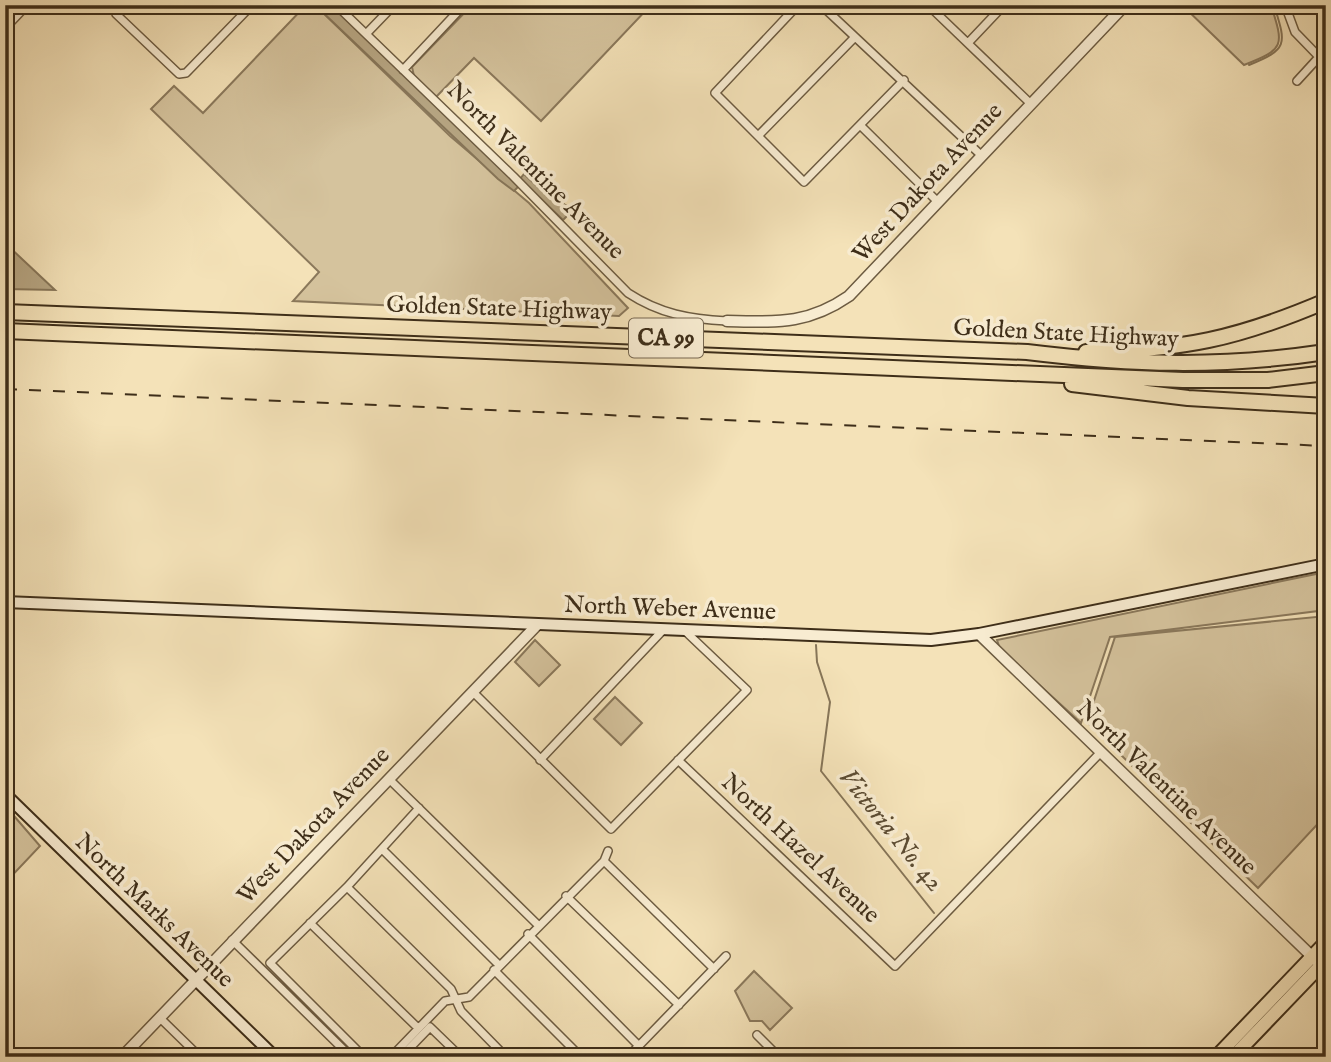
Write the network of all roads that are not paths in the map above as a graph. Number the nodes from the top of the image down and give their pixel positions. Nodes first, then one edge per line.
1 (25, 5) edge
2 (114, 5) edge
3 (336, 5) edge
4 (394, 5) edge
5 (464, 5) edge
6 (798, 5) edge
7 (821, 5) edge
8 (928, 5) edge
9 (1004, 5) edge
10 (1125, 5) edge
11 (1285, 5) edge
12 (250, 6) edge
13 (5, 26) edge
14 (366, 34) junction
15 (855, 37) junction
16 (968, 43) junction
17 (1319, 57) junction
18 (1326, 64) edge
19 (403, 70) junction
20 (904, 80) junction
21 (1297, 81) dead end
22 (1031, 104) junction
23 (860, 126) junction
24 (758, 136) junction
25 (982, 156) junction
26 (938, 202) junction
27 (1326, 302) edge
28 (5, 312) edge
29 (727, 321) joint
30 (5, 331) edge
31 (1027, 352) junction
32 (1326, 352) edge
33 (1009, 373) junction
34 (1326, 373) edge
35 (1326, 405) edge
36 (1326, 564) edge
37 (5, 602) edge
38 (537, 625) junction
39 (664, 629) junction
40 (684, 630) junction
41 (979, 634) junction
42 (472, 692) junction
43 (1100, 753) junction
44 (540, 760) junction
45 (678, 760) junction
46 (390, 780) junction
47 (5, 794) edge
48 (419, 808) junction
49 (382, 849) junction
50 (608, 851) dead end
51 (604, 861) junction
52 (347, 887) junction
53 (566, 896) junction
54 (310, 923) junction
55 (538, 925) junction
56 (528, 934) junction
57 (232, 940) junction
58 (1326, 942) edge
59 (726, 956) dead end
60 (1321, 963) edge
61 (497, 967) junction
62 (714, 969) junction
63 (195, 979) junction
64 (456, 1000) junction
65 (679, 1005) junction
66 (160, 1018) junction
67 (418, 1028) junction
68 (757, 1035) dead end
69 (639, 1045) junction
70 (128, 1055) edge
71 (200, 1057) edge
72 (275, 1057) edge
73 (351, 1057) edge
74 (364, 1057) edge
75 (391, 1057) edge
76 (401, 1057) edge
77 (461, 1057) edge
78 (506, 1057) edge
79 (581, 1057) edge
80 (628, 1057) edge
81 (779, 1057) edge
82 (1216, 1057) edge
83 (1233, 1057) edge

1 - 13 street
2 - 12 street
3 - 14 street, North Valentine Avenue
4 - 14 street
5 - 19 street
6 - 24 street
7 - 15 street
8 - 16 street
9 - 16 street
10 - 22 street, West Dakota Avenue
11 - 17 street
14 - 19 street, North Valentine Avenue
15 - 20 street
15 - 24 street
16 - 22 street
17 - 18 street
17 - 21 street
19 - 29 street, North Valentine Avenue
20 - 23 street
20 - 25 street
22 - 25 street, West Dakota Avenue
23 - 24 street
23 - 26 street
25 - 26 street, West Dakota Avenue
26 - 29 street, West Dakota Avenue
27 - 31 highway
28 - 31 highway, Golden State Highway / CA 99
30 - 33 highway, Golden State Highway / CA 99
31 - 32 highway, Golden State Highway / CA 99
33 - 34 highway, Golden State Highway / CA 99
33 - 35 highway
36 - 41 main road, North Weber Avenue
37 - 38 main road, North Weber Avenue
38 - 39 main road, North Weber Avenue
38 - 42 street, West Dakota Avenue
39 - 40 main road, North Weber Avenue
39 - 44 street
40 - 41 main road, North Weber Avenue
40 - 45 street
41 - 43 street, North Valentine Avenue
42 - 44 street
42 - 46 street, West Dakota Avenue
43 - 45 street, North Hazel Avenue
43 - 60 street, North Valentine Avenue
44 - 45 street
46 - 48 street
46 - 57 street, West Dakota Avenue
47 - 63 main road, North Marks Avenue
48 - 49 street
48 - 55 street
49 - 52 street
49 - 61 street
50 - 51 street
51 - 53 street
51 - 62 street
52 - 54 street
52 - 64 street
53 - 55 street
53 - 65 street
54 - 67 street
54 - 74 street
55 - 56 street
56 - 61 street
56 - 69 street
57 - 63 street, West Dakota Avenue
57 - 73 street
58 - 60 main road
59 - 62 street
60 - 82 main road
60 - 83 main road
61 - 64 street
61 - 79 street
62 - 65 street
63 - 66 street, West Dakota Avenue
63 - 72 main road, North Marks Avenue
64 - 67 street
64 - 78 street
65 - 69 street
66 - 70 street, West Dakota Avenue
66 - 71 street
67 - 75 street
68 - 81 street
69 - 80 street
76 - 77 street

